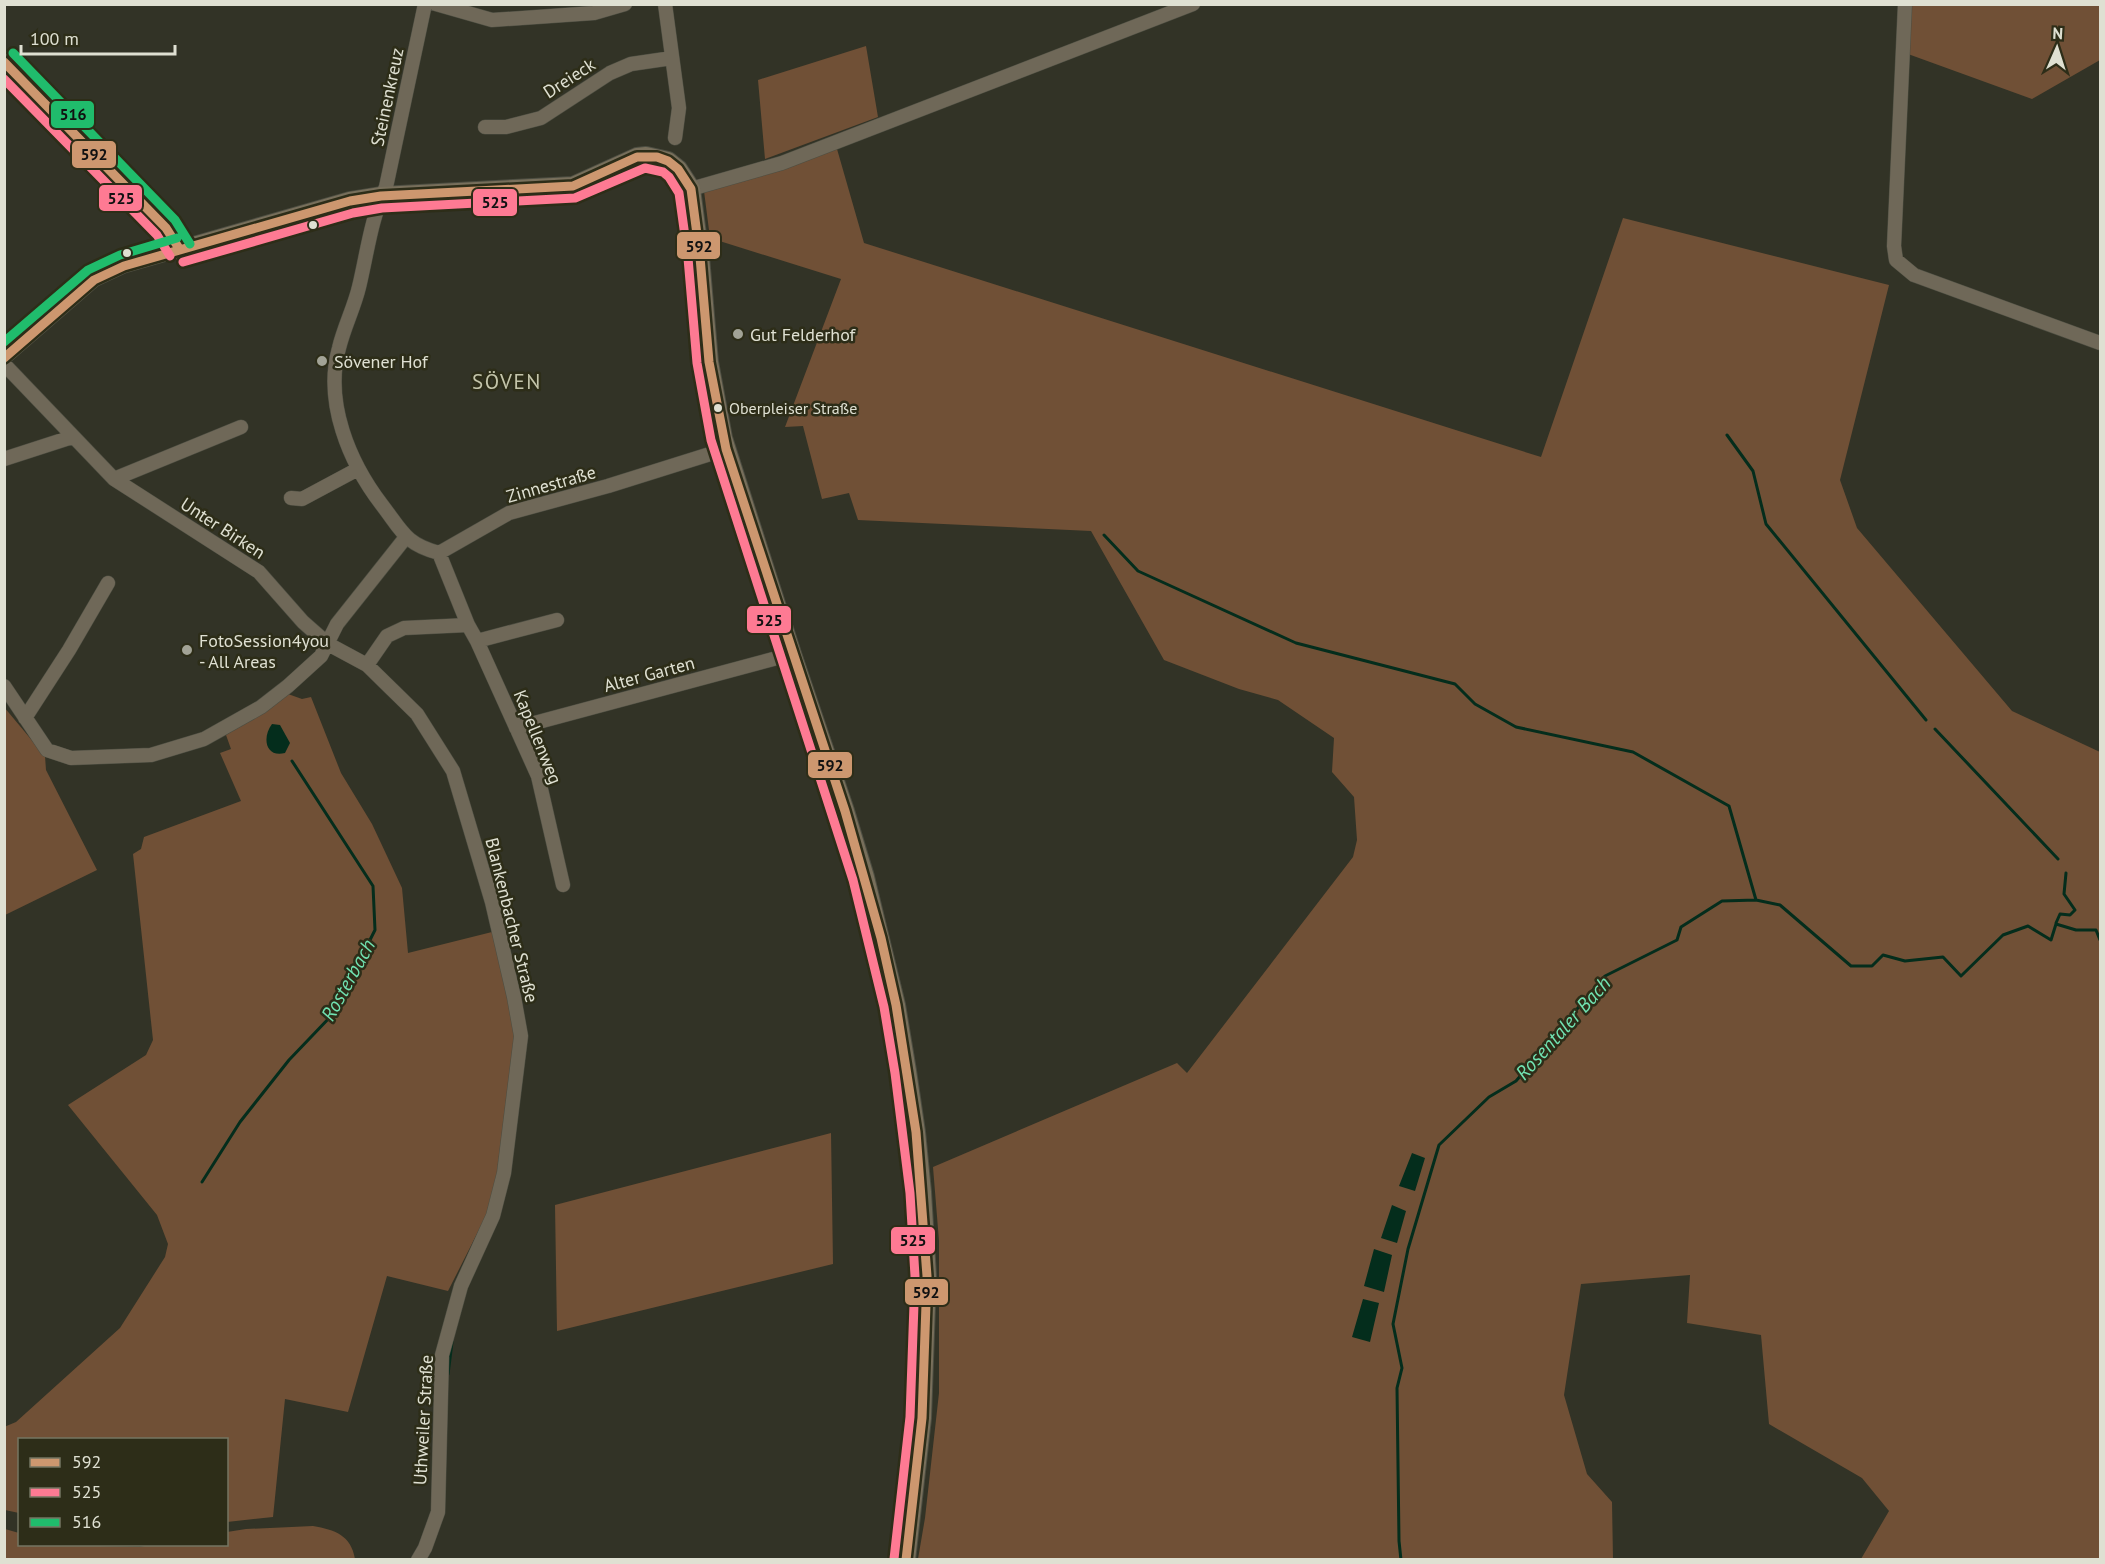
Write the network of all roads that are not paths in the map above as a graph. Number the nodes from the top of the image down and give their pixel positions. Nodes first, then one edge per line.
1 (425, 4) edge
2 (436, 4) edge
3 (625, 4) edge
4 (665, 4) edge
5 (1193, 4) edge
6 (1905, 4) edge
7 (672, 58) junction
8 (4, 61) edge
9 (485, 127) dead end
10 (675, 138) dead end
11 (691, 189) junction
12 (381, 196) junction
13 (180, 250) junction
14 (2100, 343) edge
15 (4, 358) edge
16 (4, 364) edge
17 (241, 427) dead end
18 (72, 437) junction
19 (726, 449) junction
20 (4, 459) edge
21 (358, 469) junction
22 (114, 479) junction
23 (291, 498) dead end
24 (406, 537) junction
25 (439, 553) junction
26 (108, 583) dead end
27 (556, 620) dead end
28 (468, 625) junction
29 (477, 640) junction
30 (328, 644) junction
31 (792, 654) junction
32 (367, 665) junction
33 (4, 686) edge
34 (25, 718) junction
35 (516, 728) junction
36 (563, 885) dead end
37 (493, 1216) joint
38 (418, 1560) edge
39 (906, 1560) edge

1 - 12 street, Steinenkreuz
2 - 3 street
4 - 7 street
5 - 11 street
6 - 14 street
7 - 9 street, Dreieck
7 - 10 street
8 - 13 main road
11 - 12 main road
11 - 19 main road
12 - 13 main road
12 - 21 street
13 - 15 street
16 - 18 street, Unter Birken
17 - 22 street
18 - 20 street
18 - 22 street, Unter Birken
19 - 25 street, Zinnestraße
19 - 31 main road
21 - 23 street
21 - 24 street
22 - 30 street, Unter Birken
24 - 25 street
24 - 30 street
25 - 28 street, Kapellenweg
26 - 34 street
27 - 29 street
28 - 29 street, Kapellenweg
28 - 32 street
29 - 35 street, Kapellenweg
30 - 32 street, Blankenbacher Straße
30 - 34 street
31 - 35 street, Alter Garten
31 - 39 main road
32 - 37 street, Blankenbacher Straße
33 - 34 street
35 - 36 street, Kapellenweg
37 - 38 street, Uthweiler Straße

